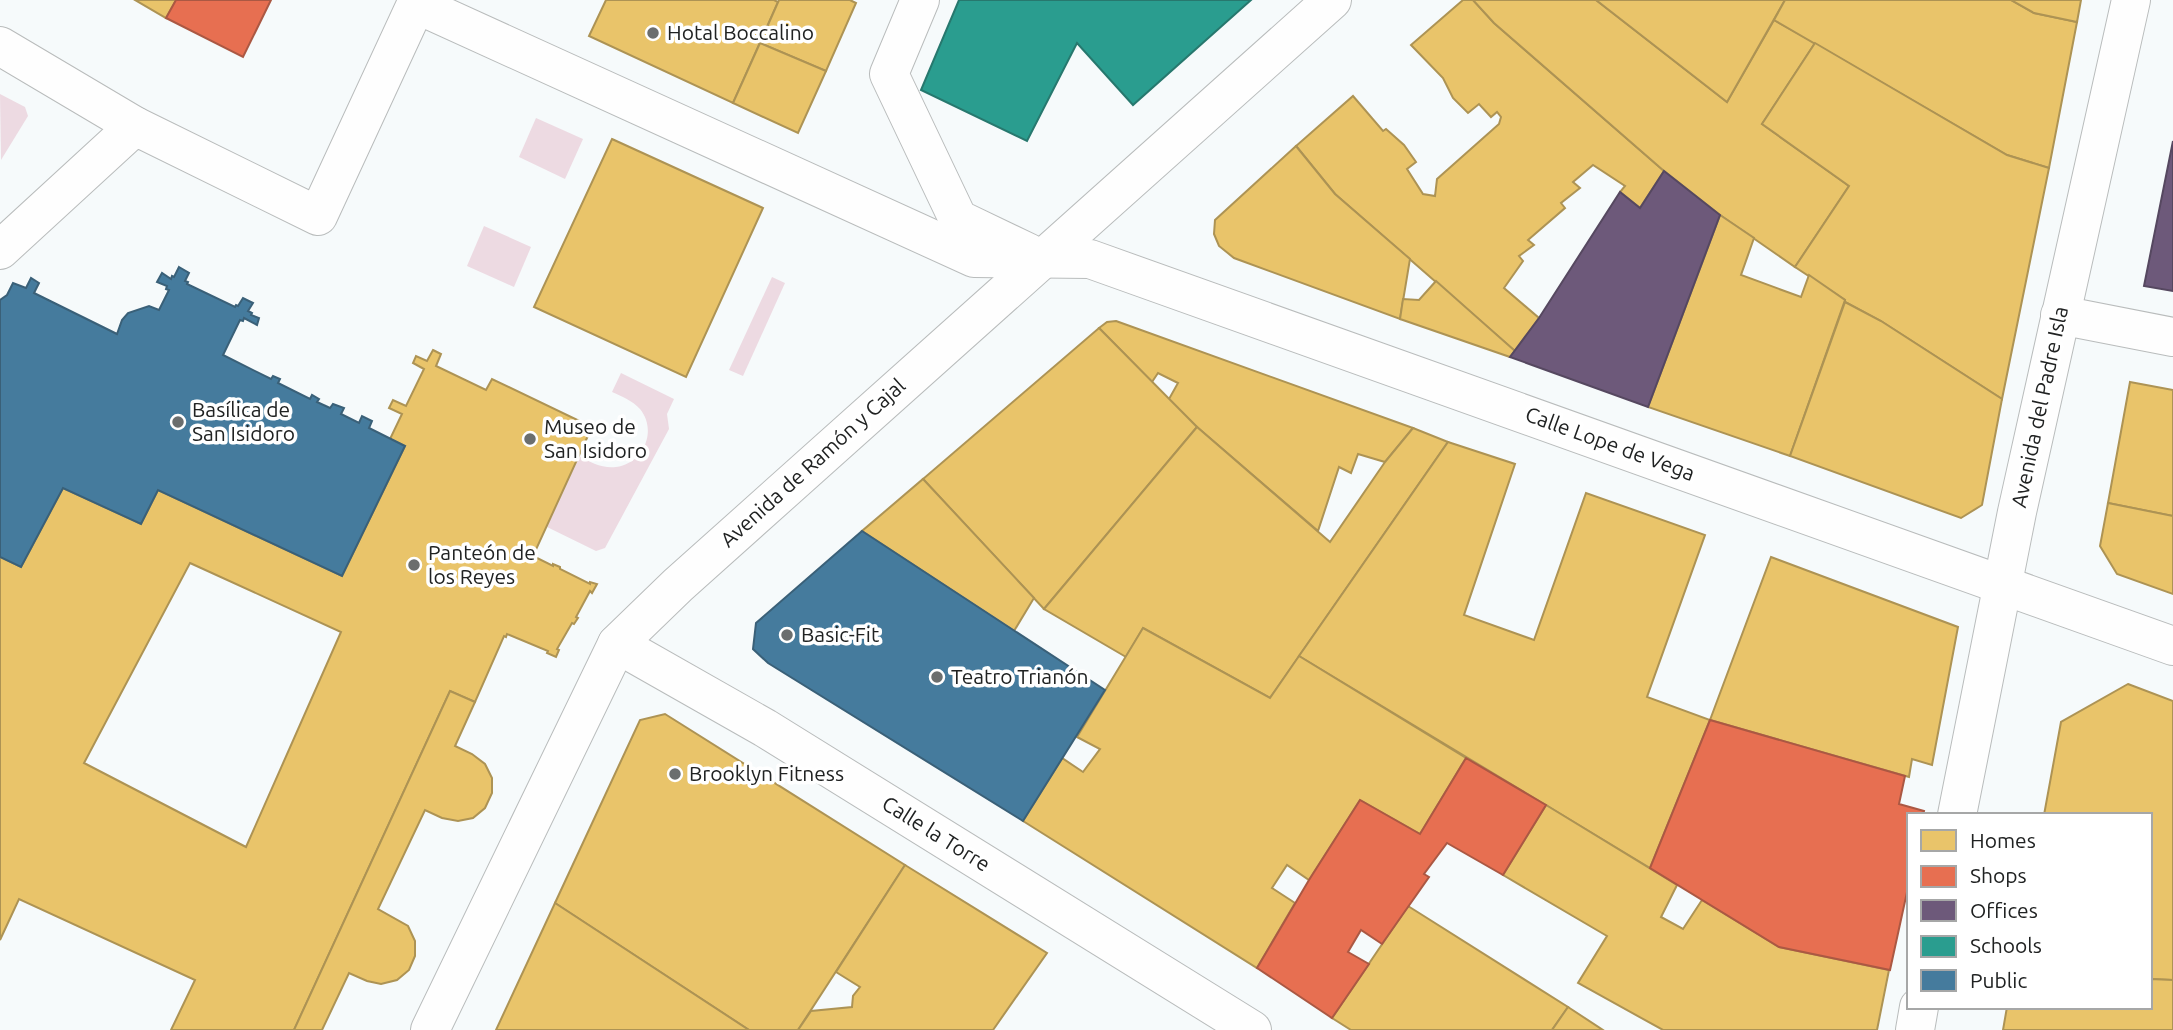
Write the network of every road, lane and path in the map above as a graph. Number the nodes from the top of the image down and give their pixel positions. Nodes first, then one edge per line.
1 (920, 0) edge
2 (1332, 0) edge
3 (2131, 0) edge
4 (417, 2) edge
5 (0, 46) edge
6 (135, 126) junction
7 (0, 250) edge
8 (1041, 257) junction
9 (2060, 314) junction
10 (2173, 337) edge
11 (2003, 586) junction
12 (617, 645) junction
13 (2173, 646) edge
14 (1957, 813) edge
15 (1919, 1009) edge
16 (430, 1030) edge
17 (1252, 1030) edge
18 (1915, 1030) edge

1 - 8 street
2 - 8 street, Avenida de Ramón y Cajal
3 - 9 street, Avenida del Padre Isla
4 - 6 street
4 - 8 street, Calle Lope de Vega
5 - 6 street
6 - 7 street
8 - 11 street, Calle Lope de Vega
8 - 12 street, Avenida de Ramón y Cajal
9 - 10 street
9 - 11 street, Avenida del Padre Isla
11 - 13 street, Calle Lope de Vega
11 - 14 street, Avenida del Padre Isla
12 - 16 street, Avenida de Ramón y Cajal
12 - 17 street, Calle la Torre
15 - 18 street

